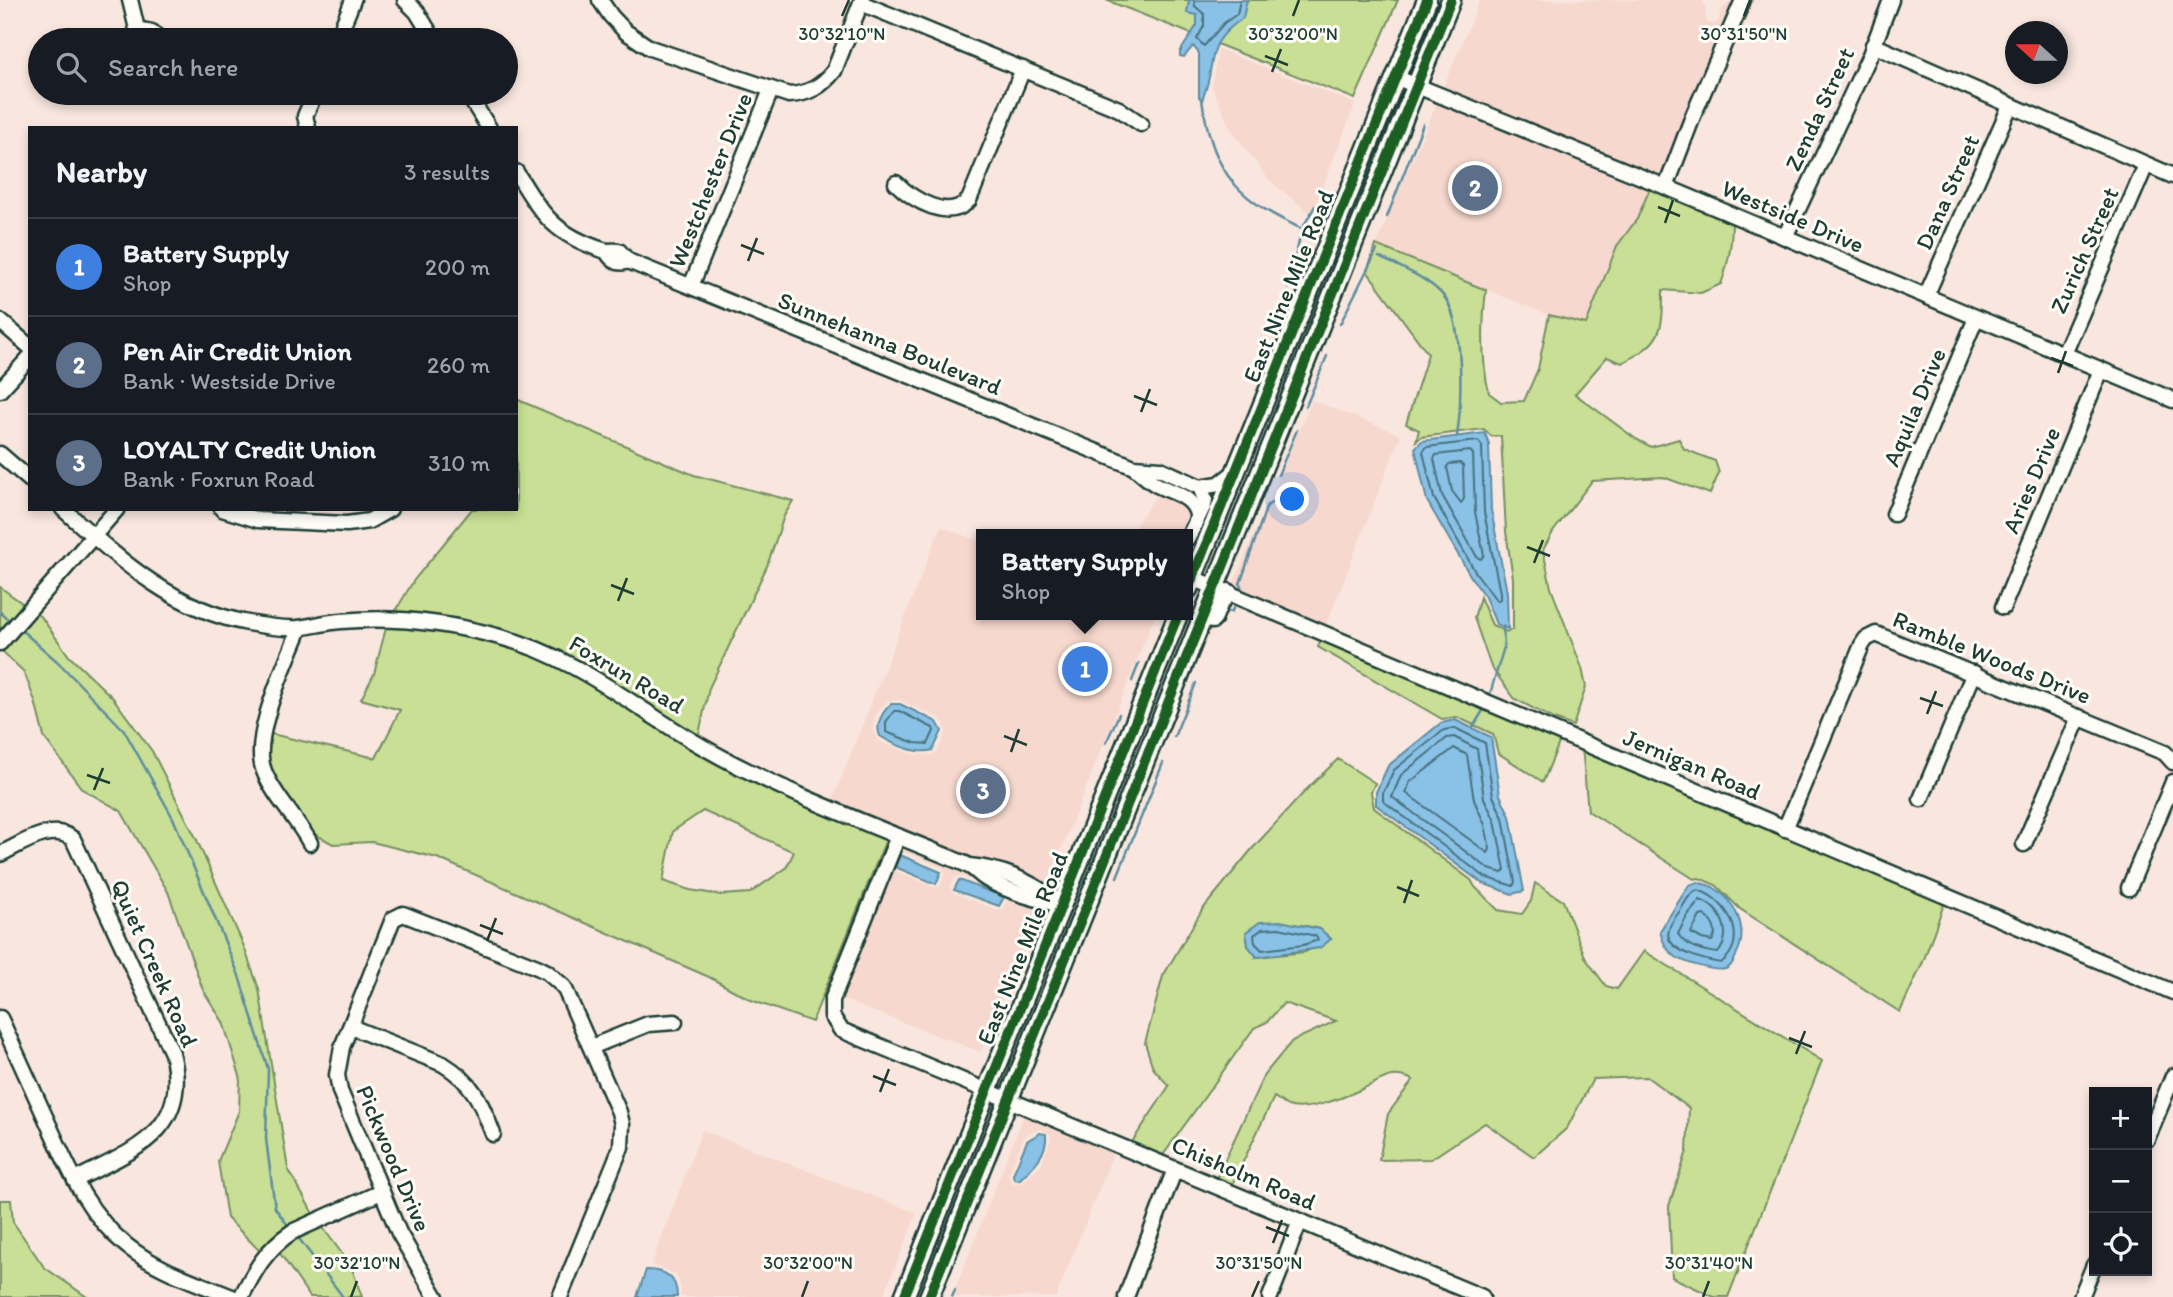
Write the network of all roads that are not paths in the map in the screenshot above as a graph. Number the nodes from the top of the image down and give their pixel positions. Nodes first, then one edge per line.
1 (130, 0) edge
2 (353, 0) edge
3 (405, 0) edge
4 (600, 0) edge
5 (1427, 0) edge
6 (1444, 0) edge
7 (1451, 0) edge
8 (1742, 0) edge
9 (1891, 0) edge
10 (862, 2) edge
11 (135, 28) edge
12 (342, 28) edge
13 (426, 28) edge
14 (1873, 45) junction
15 (1426, 60) junction
16 (1023, 69) junction
17 (1395, 77) junction
18 (1416, 84) junction
19 (771, 90) junction
20 (310, 105) edge
21 (475, 105) edge
22 (2010, 106) junction
23 (1141, 124) dead end
24 (307, 126) edge
25 (488, 126) edge
26 (2146, 165) junction
27 (2173, 176) edge
28 (518, 178) edge
29 (896, 183) dead end
30 (1666, 187) junction
31 (1784, 237) junction
32 (691, 286) junction
33 (1926, 296) junction
34 (1976, 317) junction
35 (0, 321) edge
36 (28, 345) edge
37 (2064, 354) junction
38 (28, 358) edge
39 (2101, 370) junction
40 (1271, 385) junction
41 (0, 390) edge
42 (2173, 400) edge
43 (0, 454) edge
44 (1134, 467) junction
45 (1236, 471) junction
46 (28, 478) edge
47 (1200, 487) junction
48 (65, 511) edge
49 (115, 511) edge
50 (229, 511) edge
51 (386, 511) edge
52 (1894, 514) dead end
53 (1197, 515) junction
54 (1192, 529) edge
55 (93, 536) junction
56 (1193, 574) edge
57 (1193, 582) edge
58 (1220, 590) junction
59 (2003, 607) dead end
60 (1176, 620) edge
61 (300, 628) junction
62 (0, 643) edge
63 (1974, 673) junction
64 (2079, 717) junction
65 (1152, 740) junction
66 (2173, 762) edge
67 (2173, 782) edge
68 (1921, 799) dead end
69 (1785, 829) junction
70 (898, 836) junction
71 (310, 843) dead end
72 (2024, 844) dead end
73 (0, 854) edge
74 (2129, 888) dead end
75 (1061, 905) junction
76 (2173, 992) edge
77 (0, 1018) edge
78 (674, 1022) dead end
79 (351, 1027) junction
80 (592, 1047) junction
81 (1022, 1066) junction
82 (2173, 1076) edge
83 (987, 1092) junction
84 (1008, 1100) junction
85 (2152, 1127) edge
86 (493, 1134) dead end
87 (1175, 1169) junction
88 (75, 1180) junction
89 (381, 1192) junction
90 (1300, 1221) junction
91 (2090, 1276) edge
92 (232, 1297) edge
93 (241, 1297) edge
94 (436, 1297) edge
95 (560, 1297) edge
96 (904, 1297) edge
97 (929, 1297) edge
98 (1126, 1297) edge
99 (1270, 1297) edge
100 (1482, 1297) edge
101 (2081, 1297) edge

1 - 11 street
2 - 12 street
3 - 13 street
4 - 19 street
5 - 17 main road, East Nine Mile Road
6 - 15 main road
7 - 15 main road, East Nine Mile Road
8 - 30 street
9 - 14 street, Zenda Street
10 - 16 street
10 - 19 street
14 - 22 street
14 - 31 street, Zenda Street
15 - 18 main road, East Nine Mile Road
16 - 23 street
16 - 29 street
17 - 18 street, Westside Drive
17 - 40 main road, East Nine Mile Road
18 - 30 street, Westside Drive
18 - 58 main road, East Nine Mile Road
19 - 32 street, Westchester Drive
20 - 24 street
21 - 25 street
22 - 26 street
22 - 33 street, Dana Street
26 - 27 street
26 - 37 street, Zurich Street
28 - 32 street, Sunnehanna Boulevard
30 - 31 street, Westside Drive
31 - 33 street, Westside Drive
32 - 44 street, Sunnehanna Boulevard
33 - 34 street, Westside Drive
34 - 37 street, Westside Drive
34 - 52 street, Aquila Drive
35 - 36 street
37 - 39 street, Westside Drive
38 - 41 street
39 - 42 street, Westside Drive
39 - 59 street, Aries Drive
40 - 45 main road, East Nine Mile Road
40 - 58 main road
43 - 46 street
44 - 47 street, Sunnehanna Boulevard
44 - 53 street, Sunnehanna Boulevard
45 - 47 street
45 - 56 main road, East Nine Mile Road
47 - 53 street
48 - 55 street, Foxrun Road
49 - 55 street
50 - 51 street
53 - 54 street
55 - 61 street, Foxrun Road
55 - 62 street
57 - 58 street, Jernigan Road
58 - 65 main road, East Nine Mile Road
58 - 69 street, Jernigan Road
60 - 75 main road, East Nine Mile Road
61 - 70 street, Foxrun Road
61 - 71 street
63 - 64 street, Ramble Woods Drive
63 - 68 street
63 - 69 street, Ramble Woods Drive
64 - 66 street, Ramble Woods Drive
64 - 72 street
65 - 75 main road
65 - 81 main road, East Nine Mile Road
67 - 74 street
69 - 76 street, Jernigan Road
70 - 75 street, Foxrun Road
70 - 83 street, Chisholm Road
73 - 88 street, Quiet Creek Road
75 - 81 main road
75 - 83 main road, East Nine Mile Road
77 - 88 street
78 - 80 street
79 - 80 street, Pickwood Drive
79 - 86 street
79 - 89 street, Pickwood Drive
80 - 95 street
81 - 84 main road, East Nine Mile Road
82 - 85 street
83 - 84 street, Chisholm Road
83 - 96 main road, East Nine Mile Road
84 - 87 street, Chisholm Road
84 - 97 main road, East Nine Mile Road
87 - 90 street, Chisholm Road
87 - 98 street
88 - 92 street
89 - 93 street
89 - 94 street, Pickwood Drive
90 - 99 street
90 - 100 street, Chisholm Road
91 - 101 street

